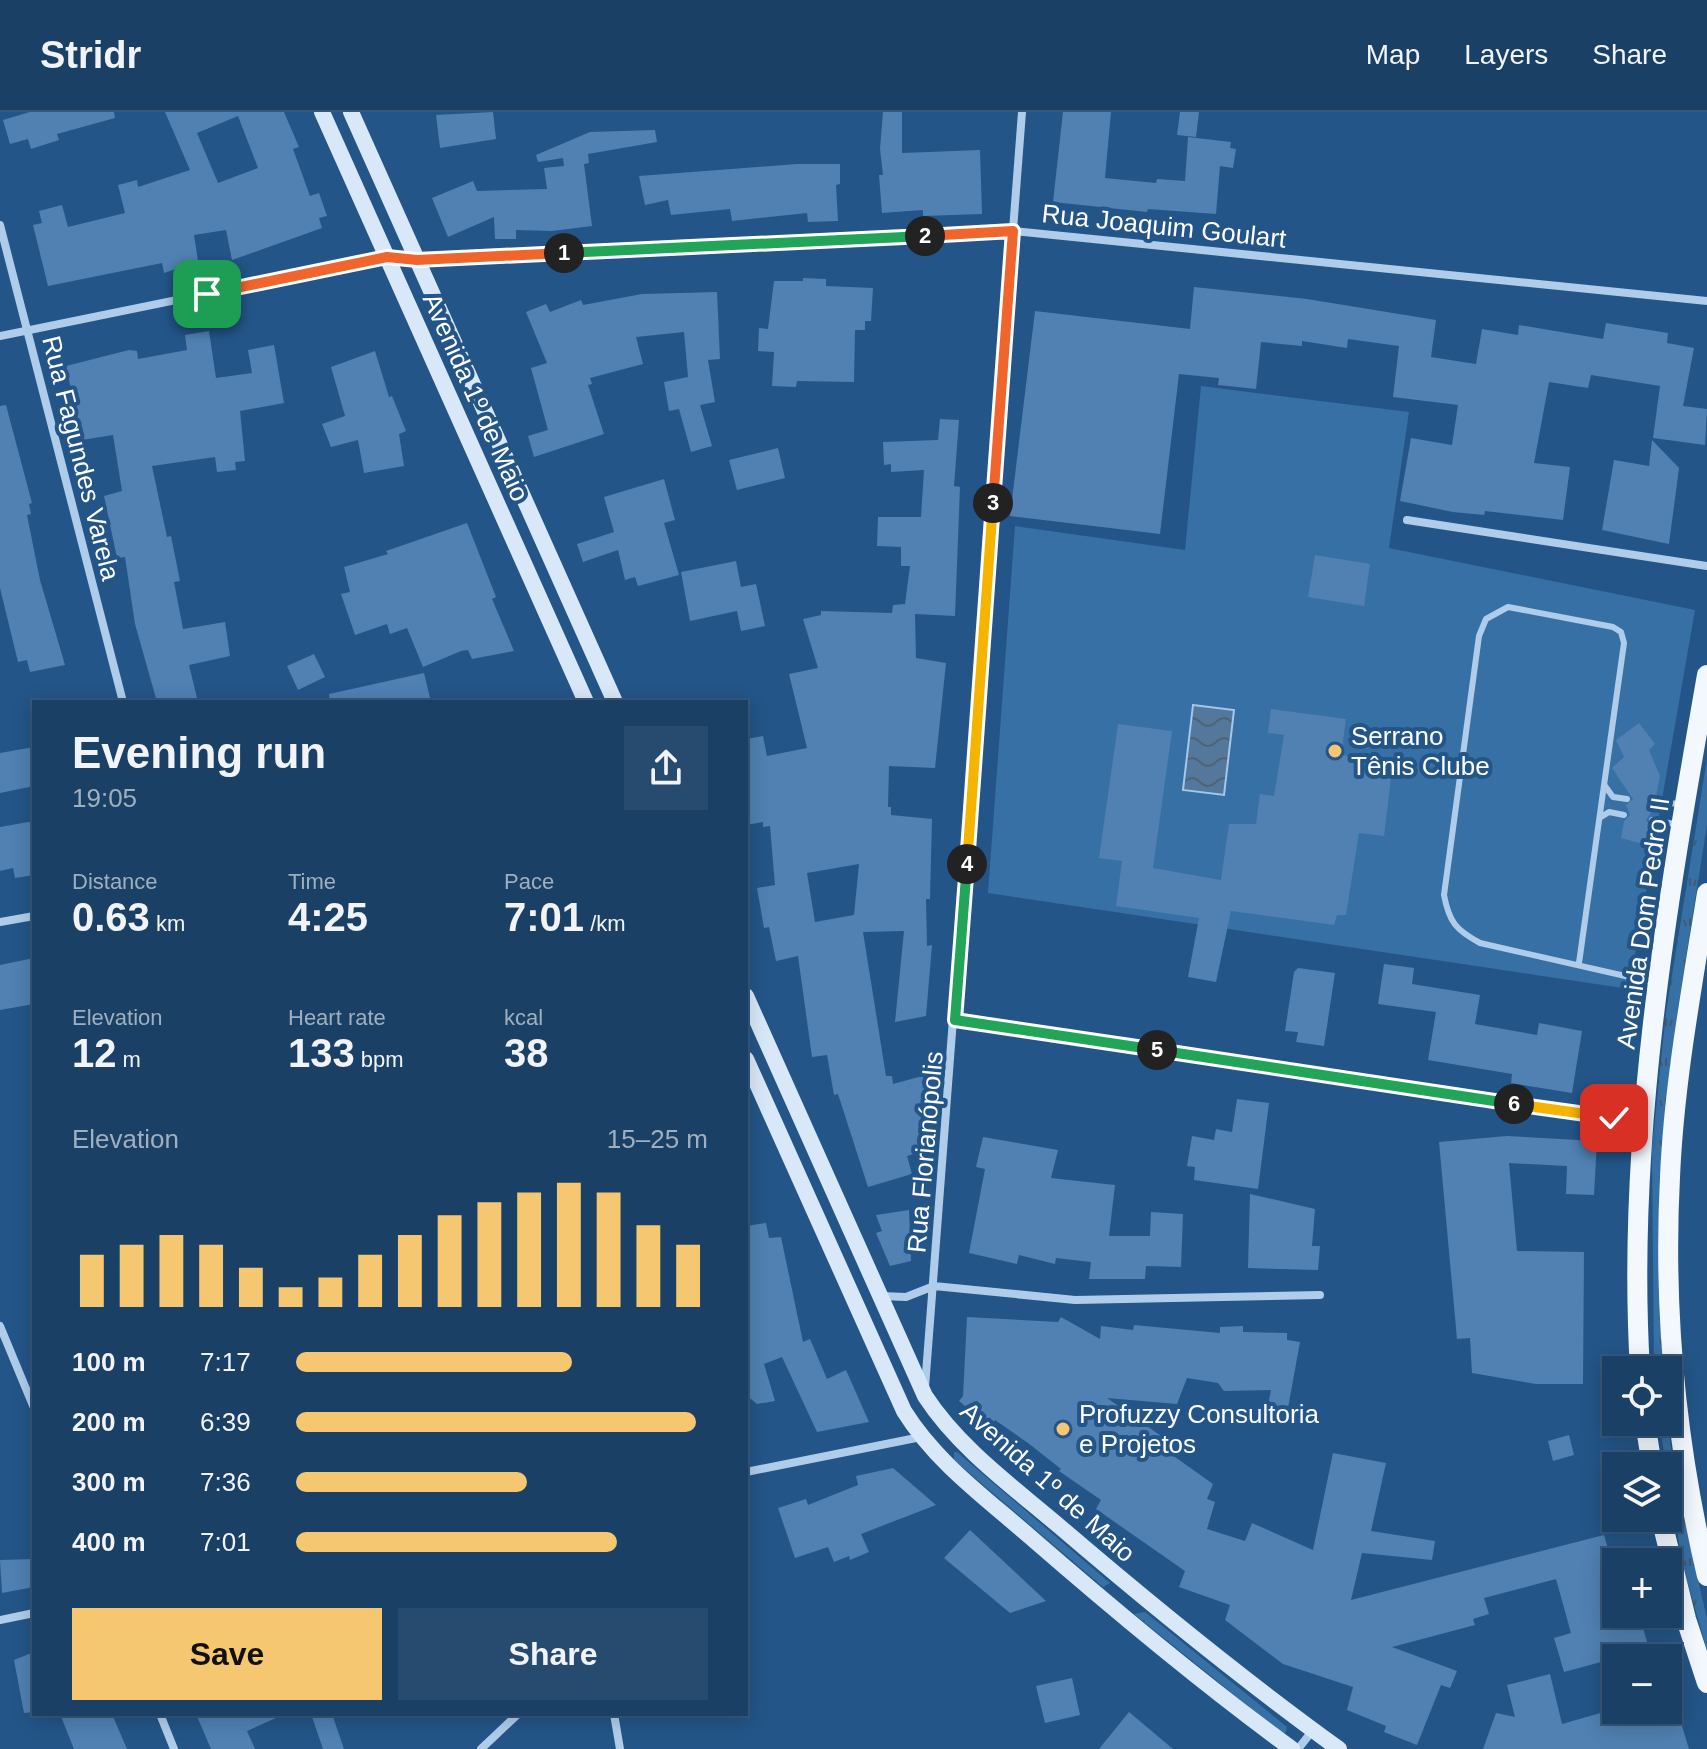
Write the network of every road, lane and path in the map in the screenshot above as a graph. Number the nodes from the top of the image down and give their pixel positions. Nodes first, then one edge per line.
1 (322, 112) edge
2 (351, 112) edge
3 (1022, 112) edge
4 (0, 225) edge
5 (1013, 231) junction
6 (387, 257) junction
7 (417, 260) junction
8 (1707, 301) edge
9 (27, 330) junction
10 (0, 336) edge
11 (1407, 520) dead end
12 (1707, 566) edge
13 (1707, 675) edge
14 (122, 700) edge
15 (585, 700) edge
16 (614, 700) edge
17 (1605, 785) junction
18 (1627, 799) dead end
19 (1655, 802) dead end
20 (1624, 815) dead end
21 (1683, 815) junction
22 (1601, 817) junction
23 (1652, 820) dead end
24 (1707, 893) edge
25 (32, 916) edge
26 (0, 922) edge
27 (1579, 963) junction
28 (1659, 984) junction
29 (748, 1000) edge
30 (955, 1020) junction
31 (748, 1063) edge
32 (1643, 1123) junction
33 (934, 1286) junction
34 (879, 1295) junction
35 (1320, 1295) dead end
36 (0, 1326) edge
37 (1640, 1356) edge
38 (925, 1396) junction
39 (32, 1403) edge
40 (921, 1437) junction
41 (748, 1472) edge
42 (1664, 1532) edge
43 (1707, 1576) edge
44 (1137, 1593) junction
45 (32, 1613) edge
46 (1118, 1613) junction
47 (0, 1620) edge
48 (1707, 1683) edge
49 (161, 1716) edge
50 (516, 1716) edge
51 (614, 1716) edge
52 (1313, 1730) junction
53 (174, 1749) edge
54 (481, 1749) edge
55 (620, 1749) edge
56 (1292, 1749) edge
57 (1298, 1749) edge
58 (1339, 1749) edge

1 - 6 main road, Avenida 1º de Maio
2 - 7 main road, Avenida 1º de Maio
3 - 5 street, Rua Florianópolis
4 - 9 street, Rua Fagundes Varela
5 - 7 street, Rua Joaquim Goulart
5 - 8 street, Rua Joaquim Goulart
5 - 30 street, Rua Florianópolis
6 - 7 street, Rua Joaquim Goulart
6 - 9 street, Rua Joaquim Goulart
6 - 15 main road, Avenida 1º de Maio
7 - 16 main road, Avenida 1º de Maio
9 - 10 street, Rua Joaquim Goulart
9 - 14 street, Rua Fagundes Varela
11 - 12 street
13 - 21 main road, Avenida Dom Pedro II
17 - 18 lane
17 - 22 lane
17 - 27 lane
19 - 21 lane
20 - 22 lane
21 - 23 lane
21 - 28 main road, Avenida Dom Pedro II
22 - 27 lane
24 - 43 main road
25 - 26 street
27 - 28 lane
28 - 32 main road, Avenida Dom Pedro II
29 - 34 main road, Avenida 1º de Maio
30 - 32 street
30 - 33 street, Rua Florianópolis
31 - 40 main road, Avenida 1º de Maio
32 - 37 main road, Avenida Dom Pedro II
33 - 34 street, Rua Florianópolis
33 - 35 street
33 - 38 street, Rua Florianópolis
34 - 38 main road, Avenida 1º de Maio
36 - 39 street
38 - 40 main road
38 - 44 main road, Avenida 1º de Maio
40 - 41 street
40 - 46 main road, Avenida 1º de Maio
42 - 48 main road
44 - 46 main road
44 - 52 main road, Avenida 1º de Maio
45 - 47 street
46 - 56 main road, Avenida 1º de Maio
49 - 53 street
50 - 54 street
51 - 55 street
52 - 57 street
52 - 58 main road, Avenida 1º de Maio

